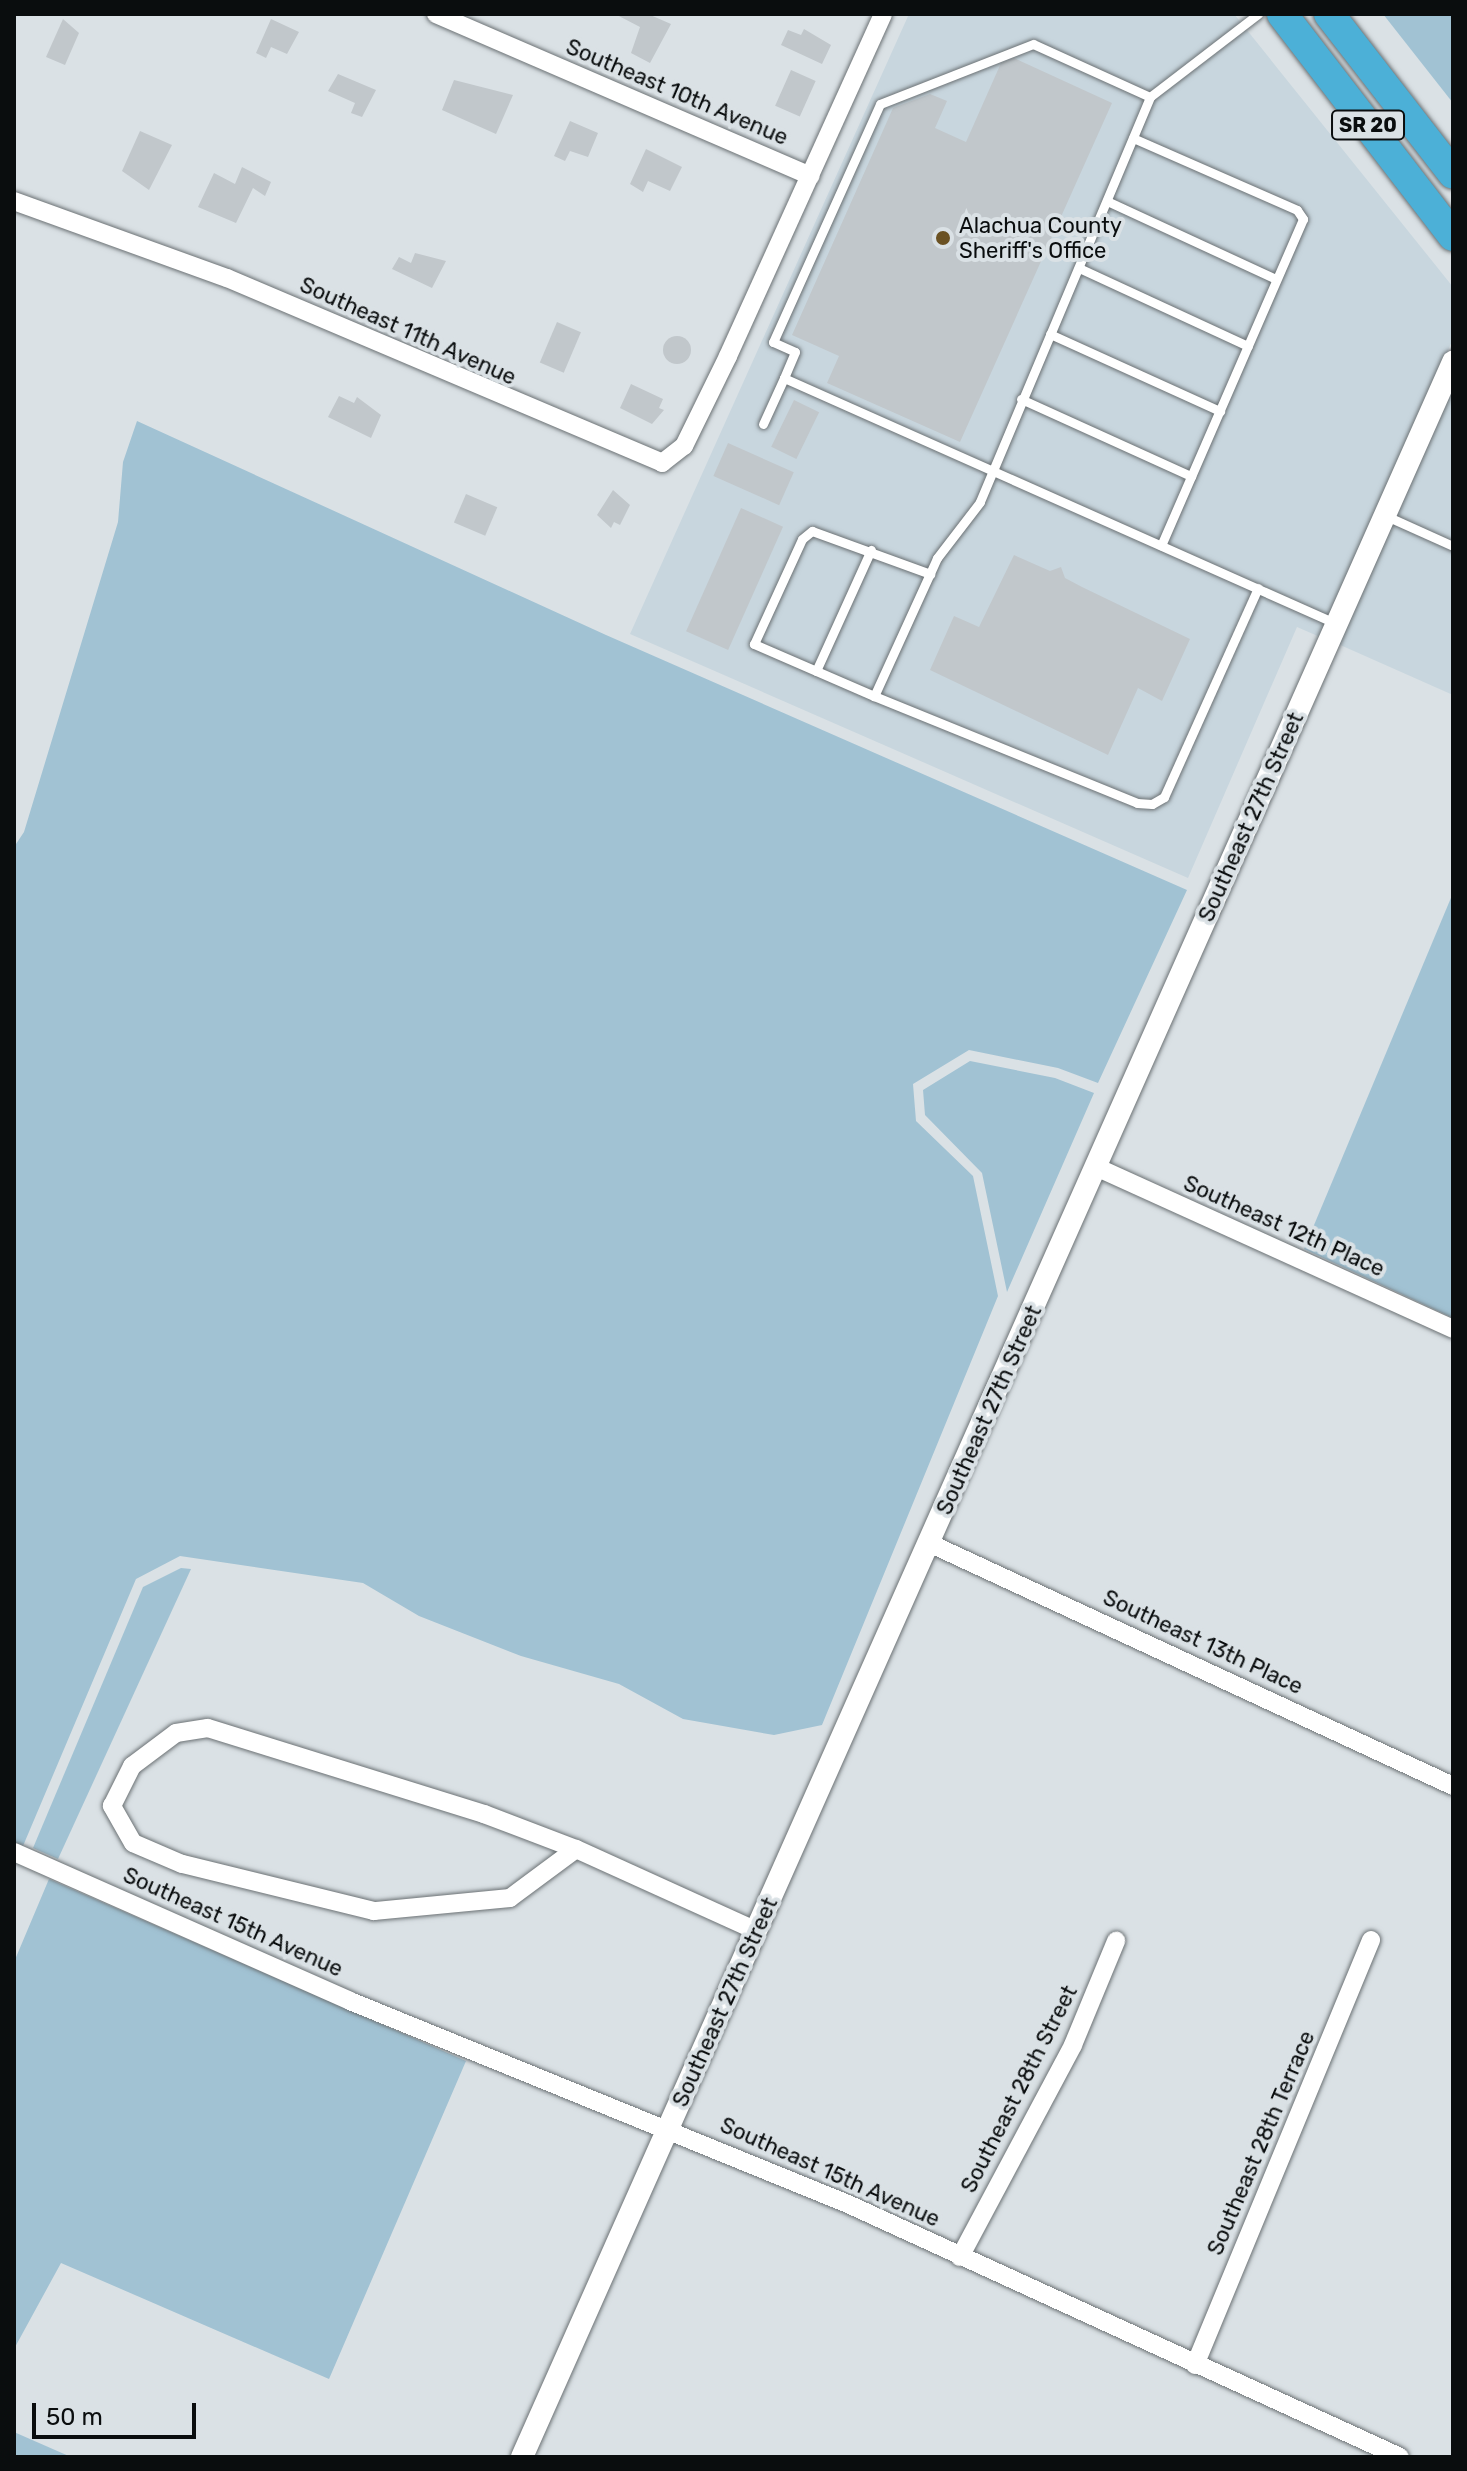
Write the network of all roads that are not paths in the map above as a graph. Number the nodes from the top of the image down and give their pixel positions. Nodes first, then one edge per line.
1 (436, 14) edge
2 (883, 14) edge
3 (1258, 14) edge
4 (1282, 14) edge
5 (1329, 14) edge
6 (1150, 97) junction
7 (1133, 138) junction
8 (1453, 174) edge
9 (811, 176) junction
10 (14, 201) edge
11 (1107, 201) junction
12 (1453, 236) edge
13 (1079, 268) junction
14 (1276, 279) junction
15 (1050, 334) junction
16 (1248, 346) junction
17 (1453, 362) edge
18 (784, 378) junction
19 (1021, 399) junction
20 (1220, 411) junction
21 (763, 424) dead end
22 (992, 471) junction
23 (1191, 476) junction
24 (1384, 515) junction
25 (1161, 545) junction
26 (1453, 546) edge
27 (871, 550) junction
28 (930, 574) junction
29 (1258, 588) junction
30 (1337, 624) junction
31 (816, 671) junction
32 (874, 696) junction
33 (1096, 1167) junction
34 (1453, 1329) edge
35 (931, 1544) junction
36 (1453, 1786) edge
37 (576, 1849) junction
38 (14, 1852) edge
39 (757, 1931) junction
40 (1371, 1940) dead end
41 (1116, 1941) dead end
42 (670, 2128) junction
43 (960, 2257) junction
44 (1195, 2365) junction
45 (522, 2457) edge
46 (1400, 2457) edge

1 - 9 street, Southeast 10th Avenue
2 - 9 street
3 - 6 lane
4 - 12 highway, SR 20
5 - 8 highway, SR 20
6 - 7 lane
6 - 18 lane
7 - 11 lane
7 - 14 lane
9 - 10 street, Southeast 11th Avenue
11 - 13 lane
11 - 14 lane
13 - 15 lane
13 - 16 lane
14 - 16 lane
15 - 19 lane
15 - 20 lane
16 - 20 lane
17 - 24 street, Southeast 27th Street
18 - 21 lane
18 - 22 lane
19 - 22 lane
19 - 23 lane
20 - 23 lane
22 - 25 lane
22 - 28 lane
23 - 25 lane
24 - 26 lane
24 - 30 street, Southeast 27th Street
25 - 29 lane
27 - 28 lane
27 - 31 lane
27 - 31 lane
28 - 32 lane
29 - 30 lane
29 - 32 lane
30 - 33 street, Southeast 27th Street
31 - 32 lane
33 - 34 street, Southeast 12th Place
33 - 35 street, Southeast 27th Street
35 - 36 street, Southeast 13th Place
35 - 39 street, Southeast 27th Street
37 - 37 street
37 - 39 street
38 - 42 street, Southeast 15th Avenue
39 - 42 street, Southeast 27th Street
40 - 44 street, Southeast 28th Terrace
41 - 43 street, Southeast 28th Street
42 - 43 street, Southeast 15th Avenue
42 - 45 street, Southeast 27th Street
43 - 44 street, Southeast 15th Avenue
44 - 46 street, Southeast 15th Avenue

